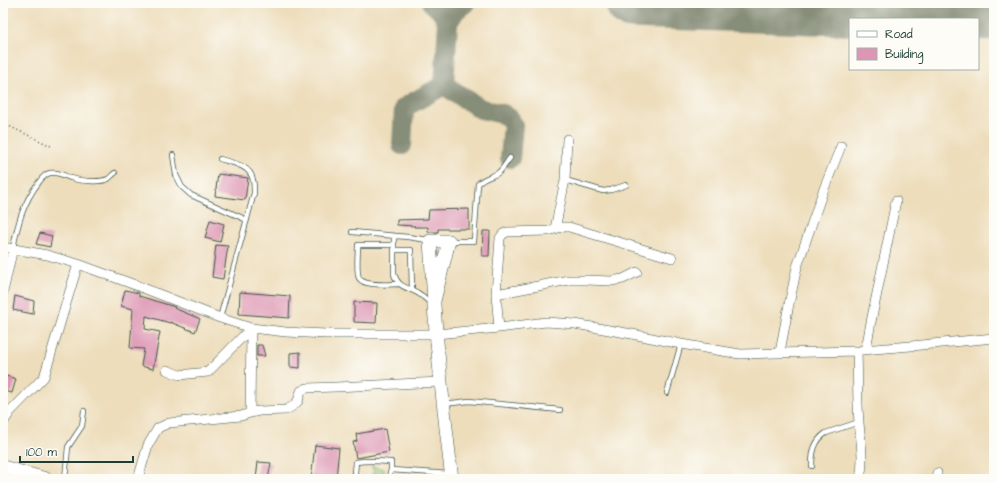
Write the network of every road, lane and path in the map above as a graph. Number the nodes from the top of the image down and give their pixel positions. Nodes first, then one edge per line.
1 (3, 123) edge
2 (566, 139) dead end
3 (52, 146) dead end
4 (841, 146) dead end
5 (173, 155) dead end
6 (510, 158) dead end
7 (220, 159) dead end
8 (115, 173) dead end
9 (565, 180) junction
10 (626, 185) dead end
11 (896, 201) dead end
12 (247, 220) junction
13 (555, 229) junction
14 (352, 232) dead end
15 (394, 236) junction
16 (430, 241) junction
17 (449, 241) junction
18 (3, 247) edge
19 (13, 248) junction
20 (394, 248) junction
21 (672, 258) dead end
22 (78, 264) junction
23 (637, 272) dead end
24 (399, 284) junction
25 (412, 290) junction
26 (3, 292) edge
27 (496, 294) junction
28 (434, 303) junction
29 (220, 318) junction
30 (251, 328) junction
31 (499, 328) junction
32 (436, 334) junction
33 (994, 338) edge
34 (681, 344) junction
35 (862, 350) junction
36 (780, 352) junction
37 (167, 370) dead end
38 (440, 382) junction
39 (667, 393) dead end
40 (442, 404) junction
41 (560, 410) dead end
42 (84, 411) dead end
43 (250, 413) junction
44 (859, 422) junction
45 (3, 423) edge
46 (812, 466) dead end
47 (3, 467) edge
48 (391, 470) junction
49 (452, 477) edge
50 (46, 479) edge
51 (65, 479) edge
52 (138, 479) edge
53 (354, 479) edge
54 (388, 479) edge
55 (860, 479) edge

1 - 3 path
2 - 9 street
4 - 36 street
5 - 12 lane
6 - 17 lane
7 - 12 lane
8 - 19 lane
9 - 10 lane
9 - 13 street
11 - 35 street
12 - 29 lane
13 - 21 street
13 - 27 street
14 - 15 lane
15 - 16 lane
15 - 20 lane
16 - 17 street
16 - 28 street
17 - 28 street
18 - 19 street
19 - 22 street
19 - 26 street
20 - 24 lane
20 - 24 lane
20 - 25 lane
22 - 29 street
22 - 45 street
23 - 27 street
24 - 25 lane
25 - 28 lane
27 - 31 street
28 - 32 street
29 - 30 street
30 - 32 street
30 - 37 street
30 - 43 street
31 - 32 street
31 - 34 street
32 - 38 street
33 - 35 street
34 - 36 street
34 - 39 lane
35 - 36 street
35 - 44 street
38 - 40 street
38 - 43 street
40 - 41 lane
40 - 49 street
42 - 51 lane
43 - 52 street
44 - 46 lane
44 - 55 street
47 - 50 street
48 - 49 lane
48 - 53 lane
48 - 54 lane

